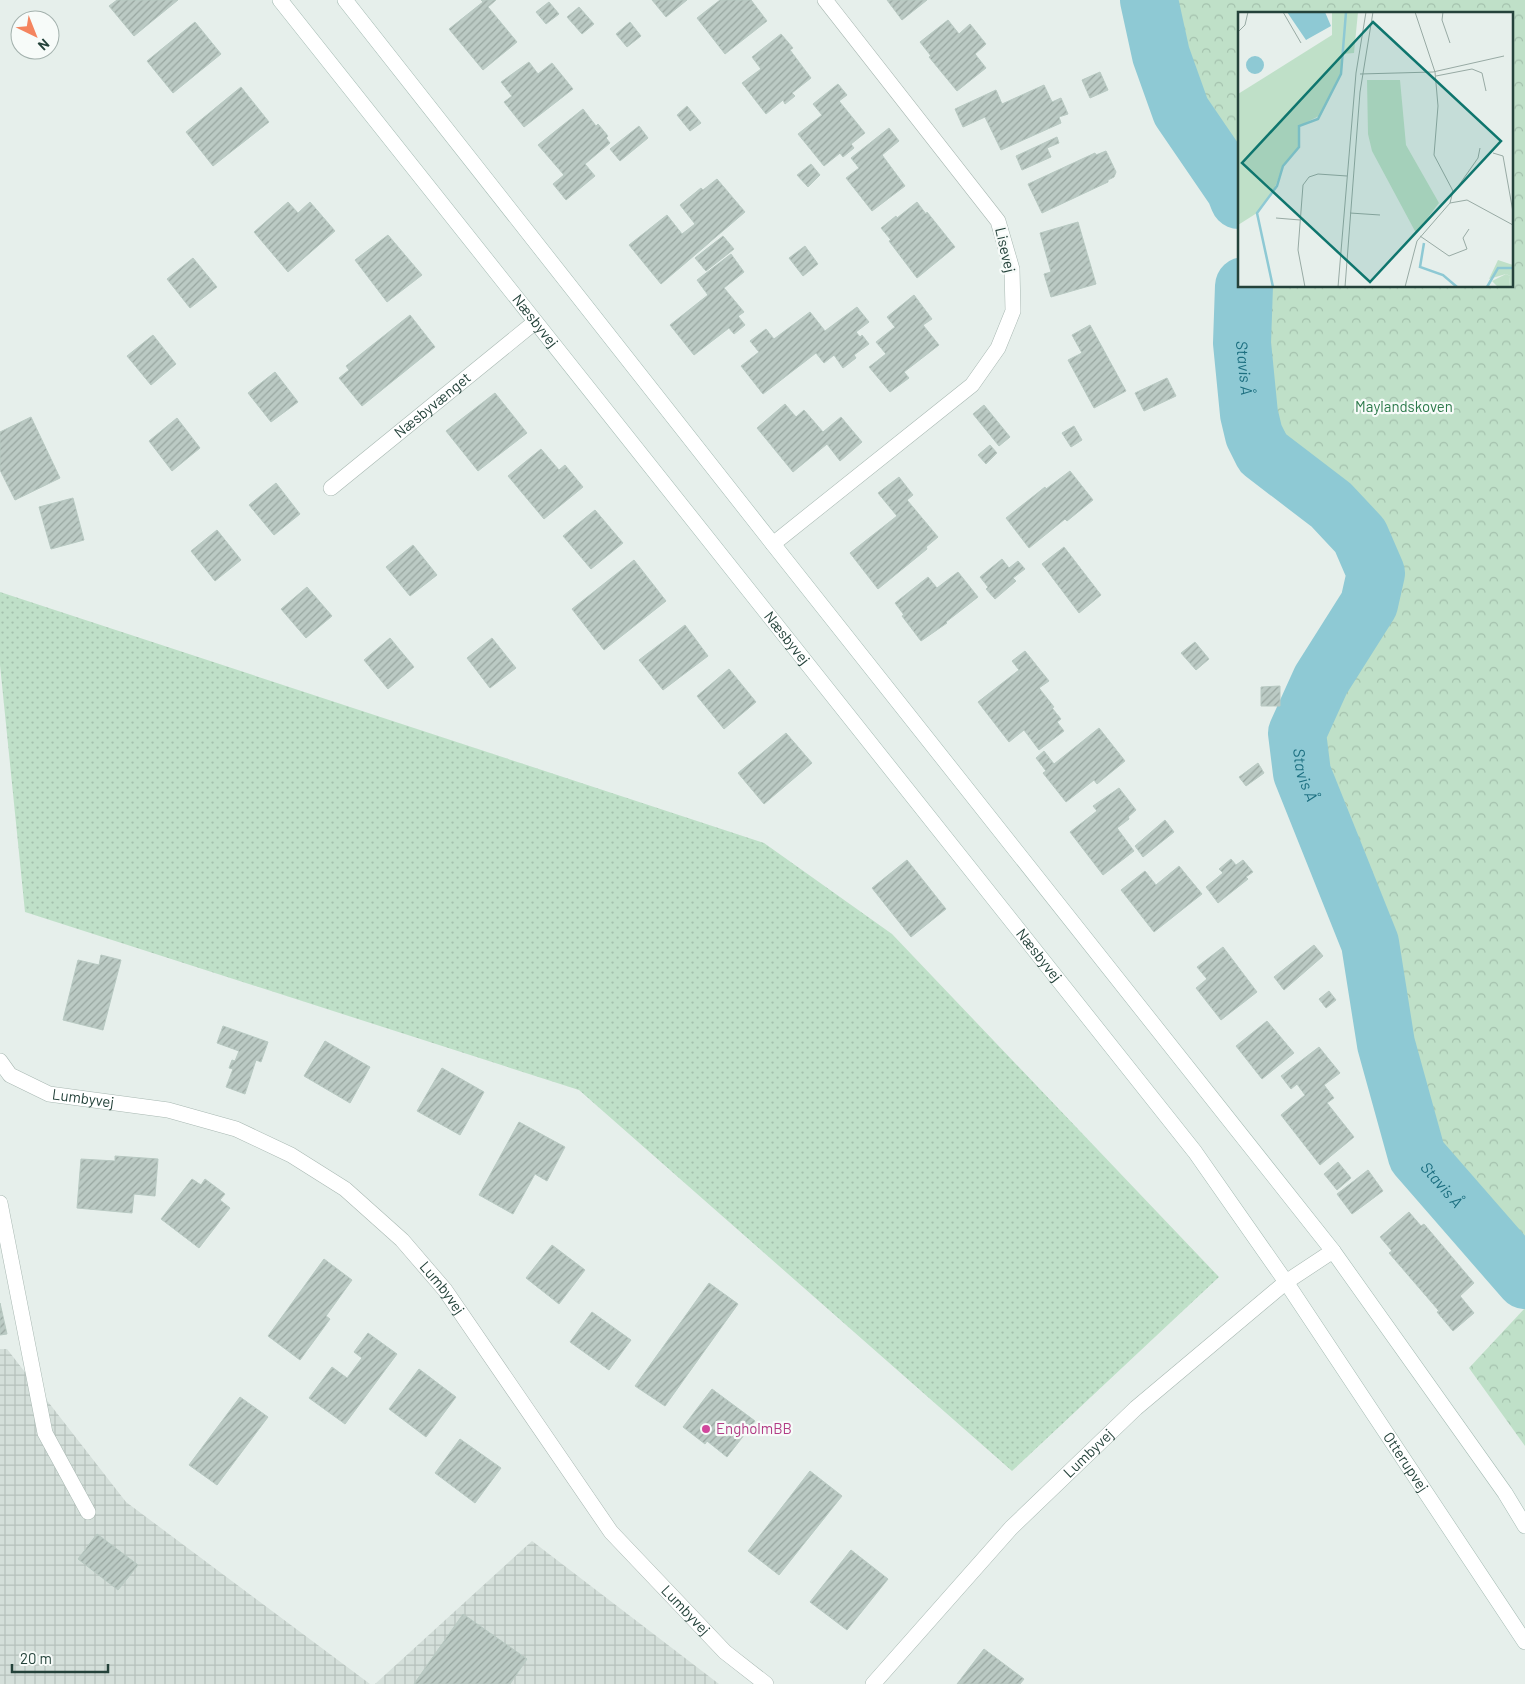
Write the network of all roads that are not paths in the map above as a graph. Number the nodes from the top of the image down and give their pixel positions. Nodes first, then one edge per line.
1 (280, 0) edge
2 (345, 0) edge
3 (825, 0) edge
4 (535, 322) junction
5 (331, 488) dead end
6 (773, 544) junction
7 (0, 1061) edge
8 (0, 1203) edge
9 (1333, 1250) junction
10 (1286, 1282) junction
11 (88, 1512) dead end
12 (1525, 1526) edge
13 (1525, 1642) edge
14 (766, 1684) edge
15 (873, 1684) edge

1 - 4 main road, Næsbyvej
2 - 6 main road
3 - 6 main road, Lisevej
4 - 5 main road, Næsbyvænget
4 - 10 main road, Næsbyvej
6 - 9 main road
7 - 14 main road, Lumbyvej
8 - 11 main road
9 - 10 main road, Lumbyvej
9 - 12 main road
10 - 13 main road, Otterupvej
10 - 15 main road, Lumbyvej

